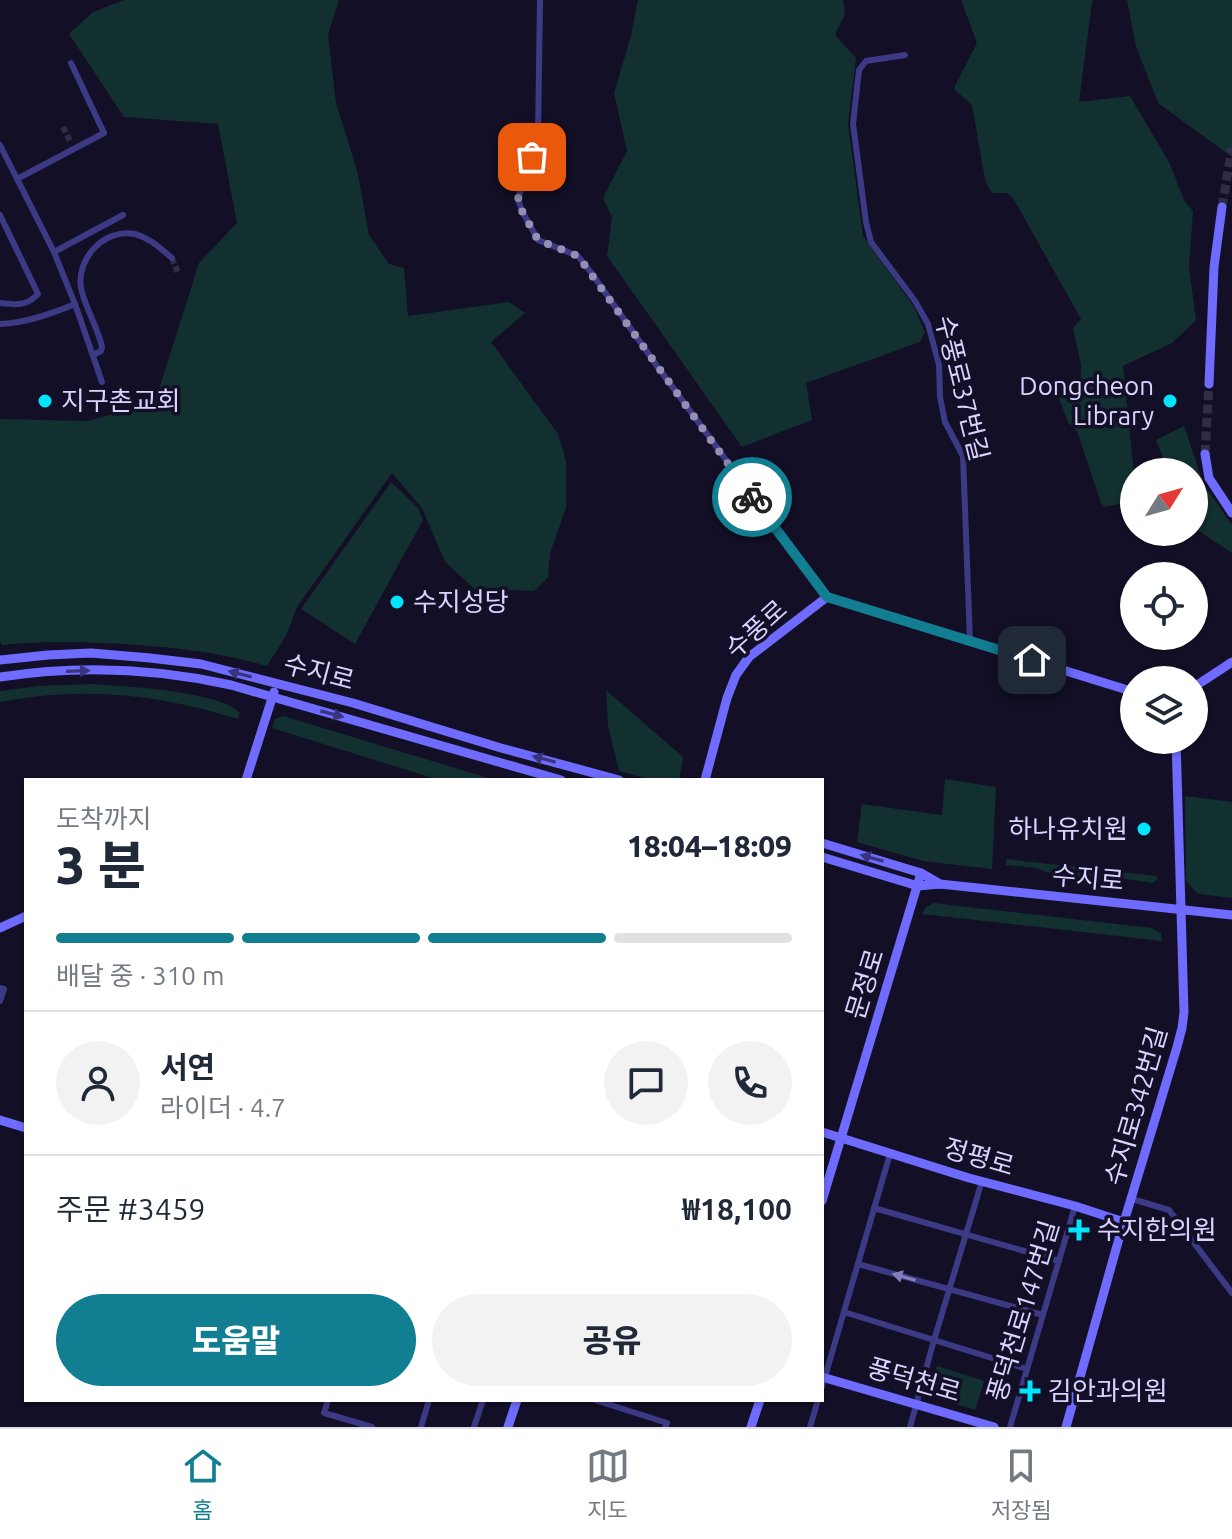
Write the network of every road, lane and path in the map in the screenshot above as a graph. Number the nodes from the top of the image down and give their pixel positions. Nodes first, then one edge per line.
1 (540, 0) edge
2 (905, 55) dead end
3 (71, 63) dead end
4 (0, 145) edge
5 (17, 179) junction
6 (1222, 207) tunnel mouth
7 (0, 215) edge
8 (123, 215) dead end
9 (54, 252) junction
10 (172, 258) tunnel mouth
11 (0, 303) edge
12 (75, 304) junction
13 (0, 324) edge
14 (93, 355) junction
15 (102, 382) dead end
16 (1209, 384) tunnel mouth
17 (1205, 454) tunnel mouth
18 (1232, 513) edge
19 (827, 597) junction
20 (970, 641) junction
21 (0, 660) edge
22 (1232, 662) edge
23 (0, 677) edge
24 (1208, 678) edge
25 (277, 683) junction
26 (1120, 688) edge
27 (272, 698) junction
28 (1176, 754) edge
29 (247, 778) edge
30 (554, 778) edge
31 (612, 778) edge
32 (706, 778) edge
33 (824, 844) edge
34 (824, 858) edge
35 (921, 873) junction
36 (940, 884) junction
37 (918, 886) junction
38 (1181, 909) junction
39 (1232, 915) edge
40 (24, 917) edge
41 (4, 926) edge
42 (0, 988) edge
43 (0, 1001) edge
44 (0, 1120) edge
45 (24, 1127) edge
46 (824, 1133) edge
47 (841, 1138) junction
48 (890, 1154) junction
49 (982, 1181) junction
50 (824, 1194) edge
51 (1132, 1199) junction
52 (1075, 1206) junction
53 (874, 1208) junction
54 (1124, 1222) junction
55 (966, 1235) junction
56 (1059, 1261) junction
57 (858, 1264) junction
58 (950, 1290) junction
59 (1232, 1293) edge
60 (844, 1312) junction
61 (1043, 1315) junction
62 (934, 1340) junction
63 (1027, 1369) junction
64 (824, 1378) edge
65 (824, 1381) edge
66 (327, 1402) edge
67 (428, 1402) edge
68 (482, 1402) edge
69 (516, 1402) edge
70 (601, 1402) edge
71 (759, 1402) edge
72 (817, 1402) edge
73 (917, 1404) junction
74 (372, 1427) edge
75 (421, 1427) edge
76 (474, 1427) edge
77 (508, 1427) edge
78 (665, 1427) edge
79 (751, 1427) edge
80 (810, 1427) edge
81 (910, 1427) edge
82 (994, 1427) edge
83 (1010, 1427) edge
84 (1066, 1427) edge

1 - 19 street
2 - 20 street, 수풍로37번길
3 - 5 street
4 - 5 street
5 - 9 street
6 - 16 street
7 - 11 street
8 - 9 street
9 - 12 street
10 - 14 street
12 - 13 street
12 - 14 street
14 - 15 street
17 - 18 street
19 - 20 street, 수풍로
19 - 32 street, 수풍로
20 - 26 street, 수풍로
25 -> 21 street, 수지로
22 - 24 street
23 -> 27 street, 수지로
25 - 27 street
31 -> 25 street, 수지로
27 - 29 street
27 -> 30 street, 수지로
28 - 38 street, 수지로342번길
35 -> 33 street, 수지로
34 - 37 street, 수지로
35 - 36 street, 수지로
35 - 37 street, 문정로
36 - 37 street, 수지로
36 - 38 street, 수지로
37 - 47 street, 문정로
38 - 39 street, 수지로
38 - 51 street, 수지로342번길
40 - 41 street
42 - 43 street
44 - 45 street
46 - 47 street, 정평로
47 - 48 street, 정평로
47 - 50 street, 문정로
48 - 49 street, 정평로
48 - 53 street
49 - 52 street, 정평로
49 - 55 street
51 - 54 street, 수지로342번길
51 - 59 street
52 - 54 street, 정평로
52 - 56 street, 풍덕천로147번길
53 - 55 street
53 - 57 street
54 - 84 street, 수지로342번길
55 - 56 street
55 - 58 street
56 - 61 street, 풍덕천로147번길
58 -> 57 street
57 - 60 street
58 - 61 street
58 - 62 street
60 - 62 street
60 - 64 street
61 - 63 street, 풍덕천로147번길
62 - 63 street
62 - 73 street
63 - 83 street, 풍덕천로147번길
65 - 73 street, 풍덕천로
66 - 74 street
67 - 75 street
68 - 76 street
69 - 77 street
70 - 78 street
71 - 79 street
72 - 80 street
73 - 81 street
73 - 82 street, 풍덕천로

